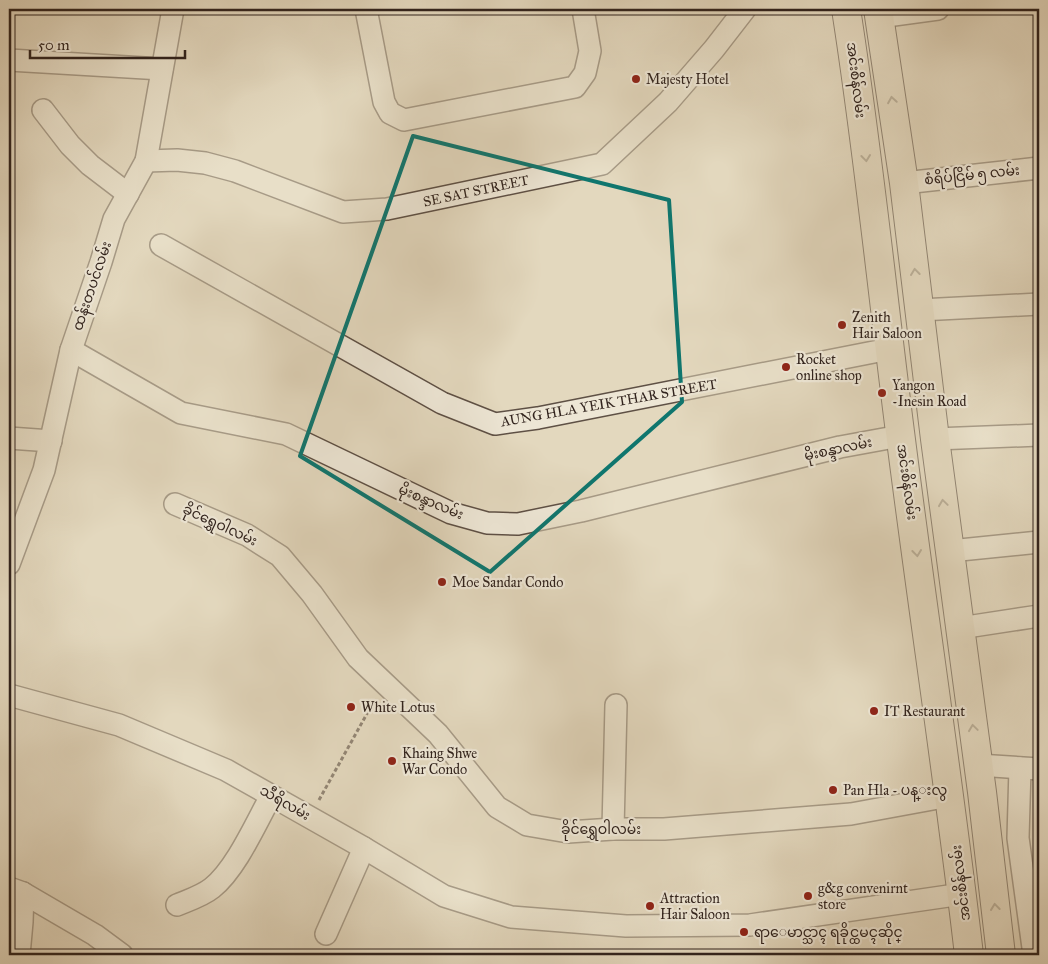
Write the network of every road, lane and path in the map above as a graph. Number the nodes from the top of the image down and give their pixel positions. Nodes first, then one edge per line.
1 (173, 9) edge
2 (366, 9) edge
3 (583, 9) edge
4 (745, 9) edge
5 (846, 9) edge
6 (938, 9) edge
7 (878, 13) edge
8 (9, 60) edge
9 (162, 69) junction
10 (43, 110) dead end
11 (146, 161) junction
12 (1039, 168) edge
13 (904, 182) junction
14 (128, 194) junction
15 (161, 245) dead end
16 (1039, 304) edge
17 (920, 310) junction
18 (889, 349) junction
19 (71, 350) junction
20 (1039, 435) edge
21 (900, 436) junction
22 (9, 438) edge
23 (935, 439) junction
24 (51, 441) junction
25 (175, 504) dead end
26 (1039, 542) edge
27 (950, 551) junction
28 (9, 564) edge
29 (1039, 616) edge
30 (960, 628) junction
31 (384, 683) junction
32 (9, 695) edge
33 (616, 705) dead end
34 (978, 764) junction
35 (1029, 769) edge
36 (271, 796) junction
37 (949, 796) junction
38 (310, 817) junction
39 (613, 829) junction
40 (364, 848) junction
41 (16, 891) edge
42 (962, 894) junction
43 (177, 905) dead end
44 (326, 934) dead end
45 (19, 955) edge
46 (122, 955) edge
47 (969, 955) edge
48 (1000, 955) edge
49 (1034, 955) edge

1 - 9 street, ထန်းတပင်လမ်း
2 - 3 street
4 - 11 street, SE SAT STREET
5 -> 18 main road, အင်းစိန်လမ်း
6 - 7 street
13 -> 7 main road
8 - 9 street
9 - 11 street, ထန်းတပင်လမ်း
10 - 14 street
11 - 14 street, ထန်းတပင်လမ်း
12 - 13 street, စံရိပ်ငြိမ် ၅ လမ်း
17 -> 13 main road
14 - 19 street, ထန်းတပင်လမ်း
15 - 18 street, AUNG HLA YEIK THAR STREET
16 - 17 street
17 - 23 main road
18 - 21 main road, အင်းစိန်လမ်း
19 - 21 street, မိုးစန္ဒာလမ်း
19 - 24 street, ထန်းတပင်လမ်း
20 - 23 street
21 -> 37 main road, အင်းစိန်လမ်း
22 - 24 street
27 -> 23 main road
24 - 28 street, ထန်းတပင်လမ်း
25 - 31 street, ခိုင်ရွှေဝါလမ်း
26 - 27 street
27 - 30 main road
29 - 30 street
34 -> 30 main road
31 - 38 path
31 - 39 street, ခိုင်ရွှေဝါလမ်း
32 - 36 street, သီရိလမ်း
33 - 39 street
34 - 35 street
48 -> 34 main road
35 - 49 street
36 - 38 street, သီရိလမ်း
36 - 43 street
37 - 39 street, ခိုင်ရွှေဝါလမ်း
37 - 42 main road, အင်းစိန်လမ်း
38 - 40 street, သီရိလမ်း
40 - 42 street, သီရိလမ်း
40 - 44 street
41 - 45 street
41 - 46 street
42 - 47 main road, အင်းစိန်လမ်း

